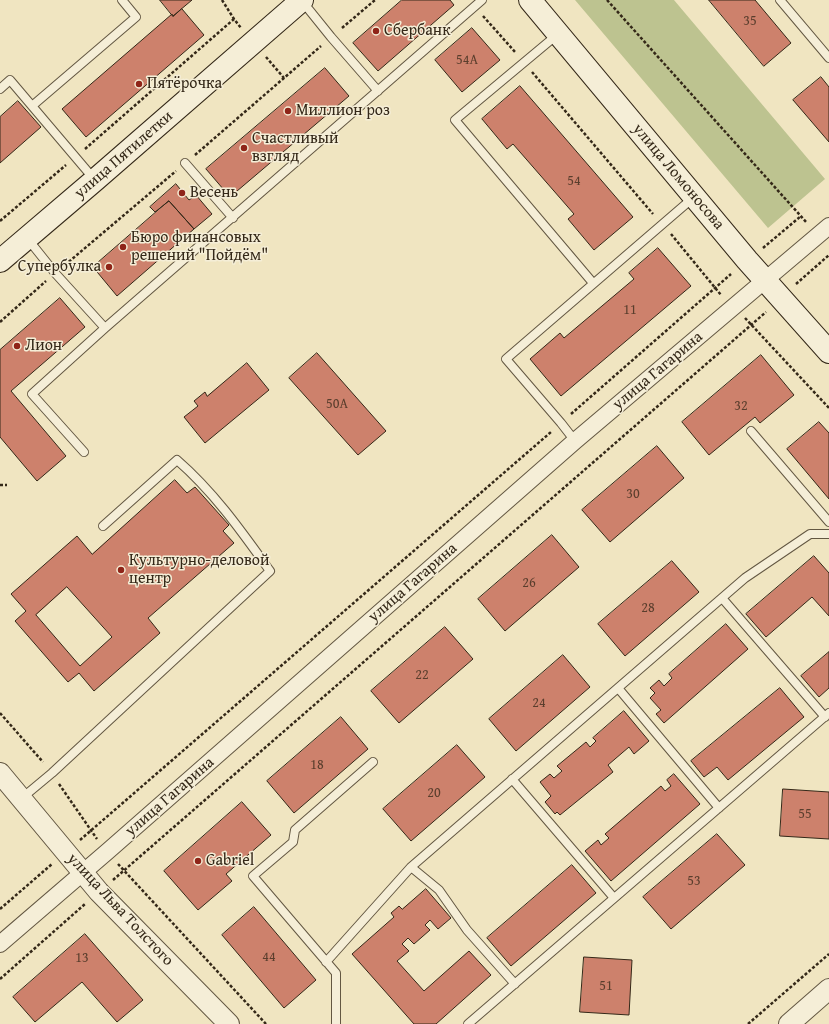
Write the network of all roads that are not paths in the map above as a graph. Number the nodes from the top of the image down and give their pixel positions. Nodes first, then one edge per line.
1 (122, 0) edge
2 (482, 0) edge
3 (530, 0) edge
4 (780, 0) edge
5 (292, 3) edge
6 (558, 34) junction
7 (829, 58) edge
8 (0, 89) edge
9 (378, 91) junction
10 (32, 106) junction
11 (185, 164) dead end
12 (95, 180) junction
13 (694, 197) junction
14 (233, 218) junction
15 (823, 231) edge
16 (27, 238) junction
17 (0, 261) edge
18 (765, 280) junction
19 (593, 283) junction
20 (105, 328) junction
21 (829, 352) edge
22 (751, 431) dead end
23 (575, 442) junction
24 (84, 452) dead end
25 (829, 522) edge
26 (103, 526) dead end
27 (829, 534) edge
28 (722, 598) junction
29 (618, 688) junction
30 (827, 715) edge
31 (372, 762) dead end
32 (0, 773) edge
33 (512, 779) junction
34 (22, 798) junction
35 (719, 808) junction
36 (411, 867) junction
37 (83, 872) junction
38 (614, 898) junction
39 (0, 944) edge
40 (326, 962) junction
41 (515, 984) junction
42 (829, 989) edge
43 (229, 1024) edge
44 (336, 1024) edge
45 (468, 1024) edge
46 (789, 1024) edge

1 - 10 lane
2 - 9 lane
3 - 6 main road, улица Ломоносова
4 - 7 lane
5 - 9 lane
5 - 12 main road, улица Пятилетки
6 - 13 main road, улица Ломоносова
6 - 19 lane
8 - 10 lane
9 - 14 lane
10 - 12 lane
11 - 14 lane
12 - 16 main road, улица Пятилетки
13 - 18 main road, улица Ломоносова
13 - 19 lane
14 - 20 lane
15 - 18 street, улица Гагарина
16 - 17 main road, улица Пятилетки
16 - 20 lane
18 - 21 main road, улица Ломоносова
18 - 23 street, улица Гагарина
19 - 23 lane
20 - 24 lane
22 - 25 lane
23 - 37 street, улица Гагарина
26 - 34 lane
27 - 28 lane
28 - 29 lane
28 - 30 lane
29 - 33 lane
29 - 35 lane
30 - 35 lane
31 - 40 lane
32 - 34 street, улица Льва Толстого
33 - 36 lane
33 - 38 lane
34 - 37 street, улица Льва Толстого
35 - 38 lane
36 - 40 lane
36 - 41 lane
37 - 39 street, улица Гагарина
37 - 43 street, улица Льва Толстого
38 - 41 lane
40 - 44 lane
41 - 45 lane
42 - 46 street

